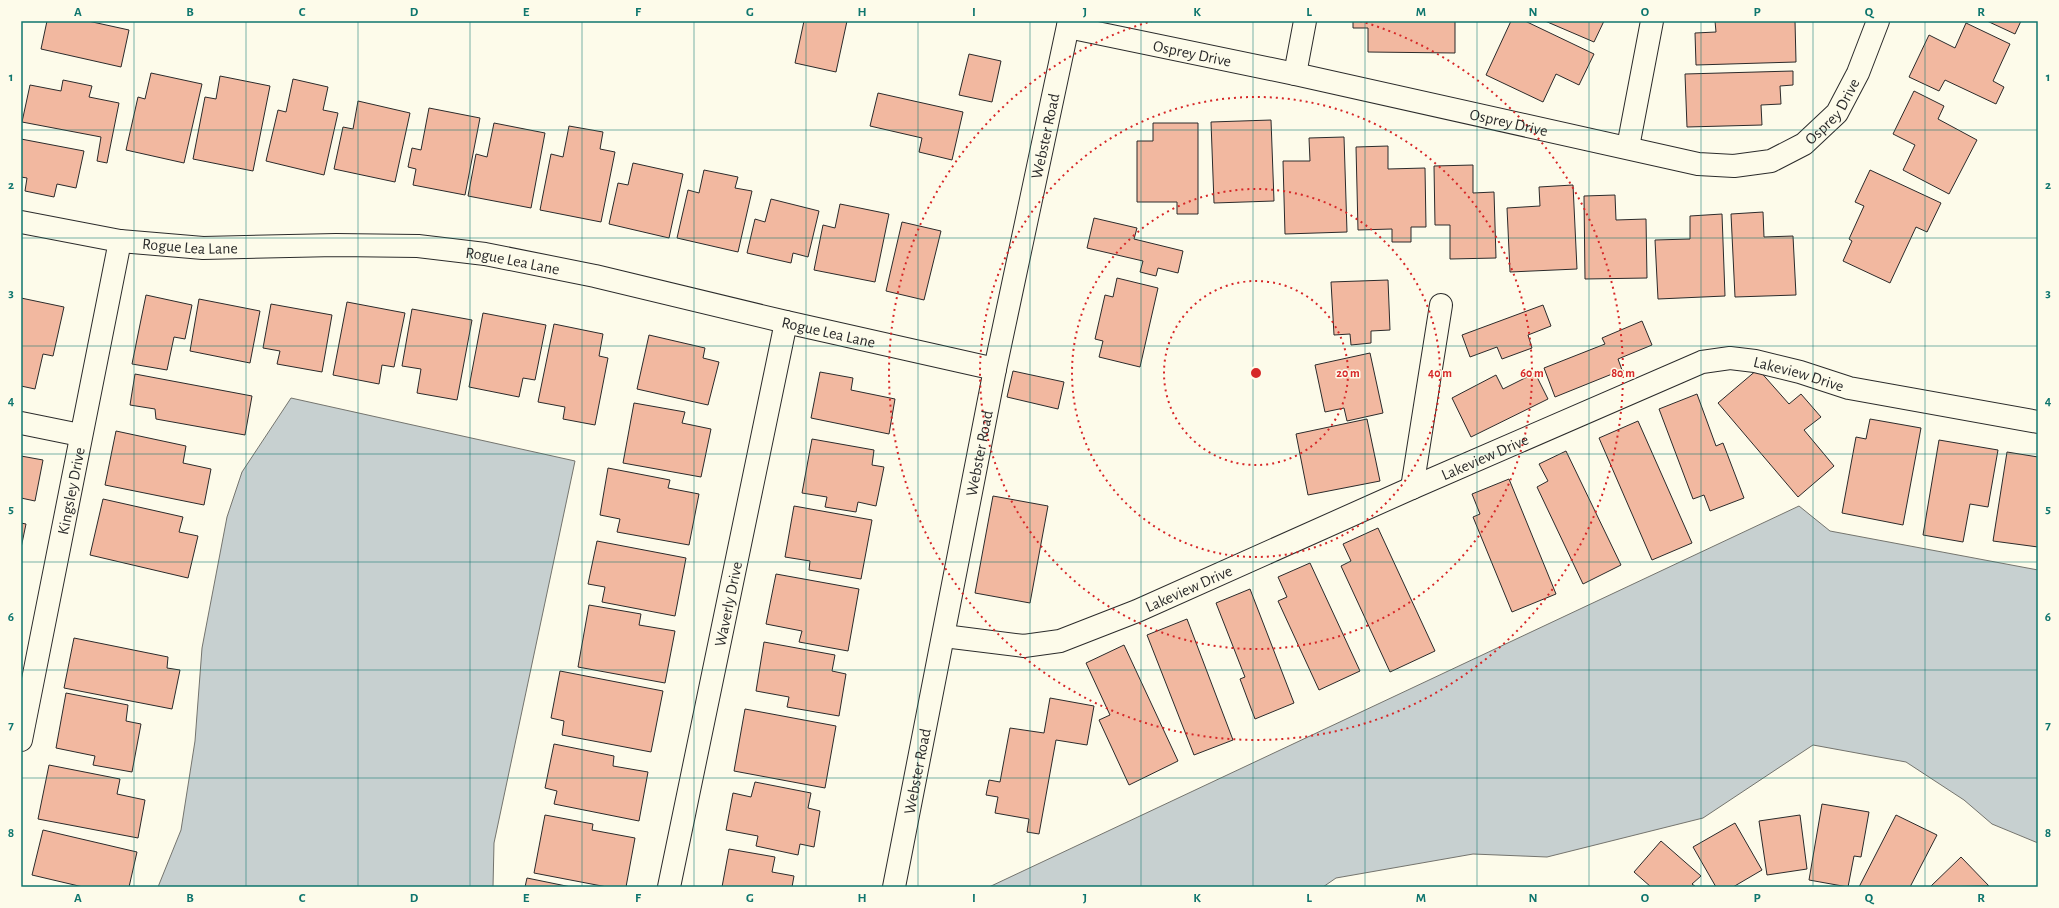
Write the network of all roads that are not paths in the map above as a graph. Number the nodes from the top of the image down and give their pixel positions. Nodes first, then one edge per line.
1 (1305, 21) edge
2 (1652, 21) edge
3 (1878, 21) edge
4 (1068, 24) edge
5 (1295, 74) junction
6 (1628, 147) junction
7 (21, 222) edge
8 (120, 241) junction
9 (1441, 305) dead end
10 (786, 322) junction
11 (995, 368) junction
12 (2038, 422) edge
13 (21, 423) edge
14 (80, 435) junction
15 (1412, 488) junction
16 (944, 636) junction
17 (21, 740) edge
18 (669, 887) edge
19 (894, 887) edge

1 - 5 street
2 - 6 street
3 - 6 street, Osprey Drive
4 - 5 street, Osprey Drive
4 - 11 street, Webster Road
5 - 6 street, Osprey Drive
7 - 8 street, Rogue Lea Lane
8 - 10 street, Rogue Lea Lane
8 - 14 street, Kingsley Drive
9 - 15 street
10 - 11 street, Rogue Lea Lane
10 - 18 street, Waverly Drive
11 - 16 street, Webster Road
12 - 15 street, Lakeview Drive
13 - 14 street
14 - 17 street, Kingsley Drive
15 - 16 street, Lakeview Drive
16 - 19 street, Webster Road

